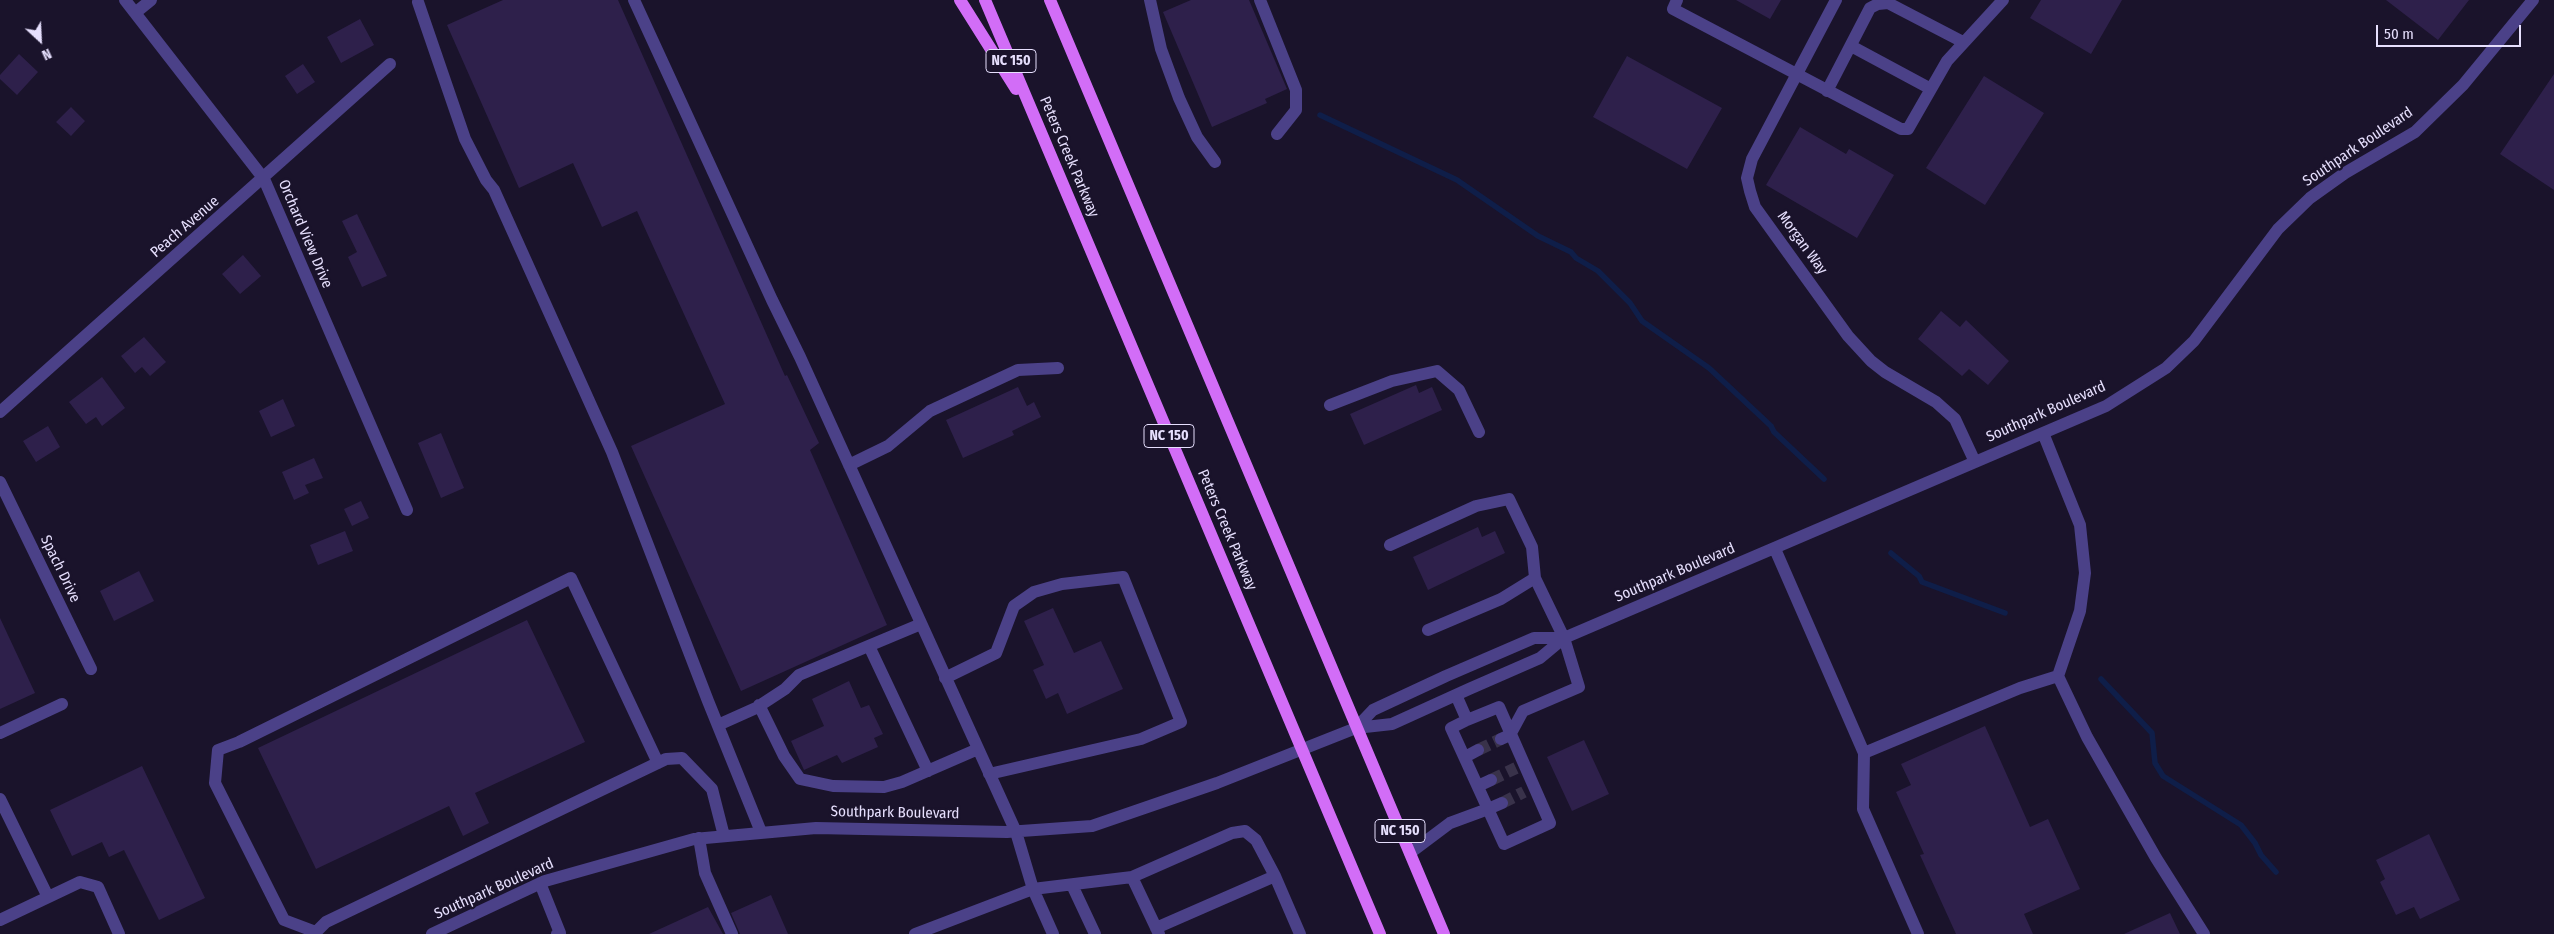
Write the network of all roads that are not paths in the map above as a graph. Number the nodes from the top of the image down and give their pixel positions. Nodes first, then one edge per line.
1 (124, 0) edge
2 (152, 0) edge
3 (634, 0) edge
4 (960, 0) edge
5 (985, 0) edge
6 (1050, 0) edge
7 (1059, 0) edge
8 (1150, 0) edge
9 (1260, 0) edge
10 (1677, 0) edge
11 (1836, 0) edge
12 (2002, 0) edge
13 (2533, 0) edge
14 (418, 2) dead end
15 (135, 13) junction
16 (1963, 42) junction
17 (1850, 46) junction
18 (1072, 53) junction
19 (390, 64) dead end
20 (1796, 74) junction
21 (1931, 90) junction
22 (1828, 91) junction
23 (1037, 122) junction
24 (1277, 134) dead end
25 (1215, 162) dead end
26 (264, 179) junction
27 (1058, 368) dead end
28 (1330, 405) dead end
29 (0, 412) edge
30 (1479, 432) dead end
31 (2043, 433) junction
32 (1975, 462) junction
33 (849, 465) junction
34 (0, 482) edge
35 (406, 510) dead end
36 (1390, 545) dead end
37 (1775, 549) junction
38 (1535, 578) junction
39 (921, 624) junction
40 (1428, 630) dead end
41 (1564, 638) junction
42 (869, 646) junction
43 (91, 669) dead end
44 (2058, 676) junction
45 (945, 678) junction
46 (1456, 695) junction
47 (62, 704) dead end
48 (760, 705) junction
49 (1468, 720) junction
50 (718, 724) junction
51 (1356, 728) junction
52 (0, 733) edge
53 (1506, 737) junction
54 (978, 749) junction
55 (1302, 749) junction
56 (1478, 750) tunnel mouth
57 (1864, 753) junction
58 (1465, 756) junction
59 (658, 763) junction
60 (928, 770) junction
61 (989, 774) junction
62 (1491, 780) tunnel mouth
63 (1478, 786) junction
64 (0, 799) edge
65 (1502, 803) tunnel mouth
66 (1488, 809) junction
67 (761, 832) junction
68 (1016, 832) junction
69 (724, 836) junction
70 (699, 838) junction
71 (1410, 853) junction
72 (1275, 876) junction
73 (1132, 877) junction
74 (540, 883) junction
75 (1072, 884) junction
76 (1034, 889) junction
77 (48, 897) junction
78 (0, 920) edge
79 (1158, 931) edge
80 (316, 933) edge
81 (119, 934) edge
82 (432, 934) edge
83 (557, 934) edge
84 (732, 934) edge
85 (916, 934) edge
86 (1053, 934) edge
87 (1095, 934) edge
88 (1300, 934) edge
89 (1380, 934) edge
90 (1444, 934) edge
91 (1918, 934) edge
92 (2204, 934) edge

1 - 15 street, Orchard View Drive
2 - 15 street
3 - 33 street
4 - 23 main road
5 - 23 main road, Peters Creek Parkway / NC 150
6 - 18 main road, NC 150
7 - 18 main road
8 - 25 street
9 - 24 street
10 - 20 street
11 - 20 street, Morgan Way
12 - 16 street
13 - 31 street, Southpark Boulevard
14 - 50 street
15 - 26 street, Orchard View Drive
16 - 17 street
16 - 21 street
17 - 21 street
17 - 22 street
18 - 51 main road, NC 150
19 - 26 street, Peach Avenue
20 - 22 street
20 - 32 street, Morgan Way
21 - 22 street
23 - 55 main road, Peters Creek Parkway / NC 150
26 - 29 street, Peach Avenue
26 - 35 street, Orchard View Drive
27 - 33 street
28 - 30 street
31 - 32 street, Southpark Boulevard
31 - 44 street
32 - 37 street, Southpark Boulevard
33 - 39 street
34 - 43 street, Spach Drive
36 - 38 street
37 - 41 street, Southpark Boulevard
37 - 57 street
38 - 40 street
38 - 41 street
39 - 42 street
39 - 45 street
41 - 46 street, Southpark Boulevard
41 - 51 street, Southpark Boulevard
41 - 53 street
42 - 48 street
42 - 60 street
44 - 57 street
44 - 92 street
45 - 54 street
45 - 61 street
46 - 49 street
46 - 51 street, Southpark Boulevard
47 - 52 street
48 - 50 street
48 - 60 street
49 - 53 street
49 - 58 street
50 - 67 street
51 - 55 street, Southpark Boulevard
51 - 71 main road, NC 150
53 - 66 street
54 - 60 street
54 - 61 street
55 - 68 street, Southpark Boulevard
55 - 89 main road, Peters Creek Parkway / NC 150
56 - 58 street
57 - 91 street
58 - 63 street
59 - 69 street
59 - 80 street
59 - 80 street
61 - 68 street
62 - 63 street
63 - 66 street
64 - 77 street
65 - 66 street
66 - 71 street
67 - 68 street, Southpark Boulevard
67 - 69 street, Southpark Boulevard
68 - 76 street
69 - 70 street, Southpark Boulevard
70 - 74 street, Southpark Boulevard
70 - 84 street
71 - 90 main road, NC 150
72 - 73 street
72 - 79 street
72 - 88 street
73 - 75 street
73 - 79 street
74 - 82 street, Southpark Boulevard
74 - 83 street
75 - 76 street
75 - 87 street
76 - 85 street
76 - 86 street
77 - 78 street
77 - 81 street

